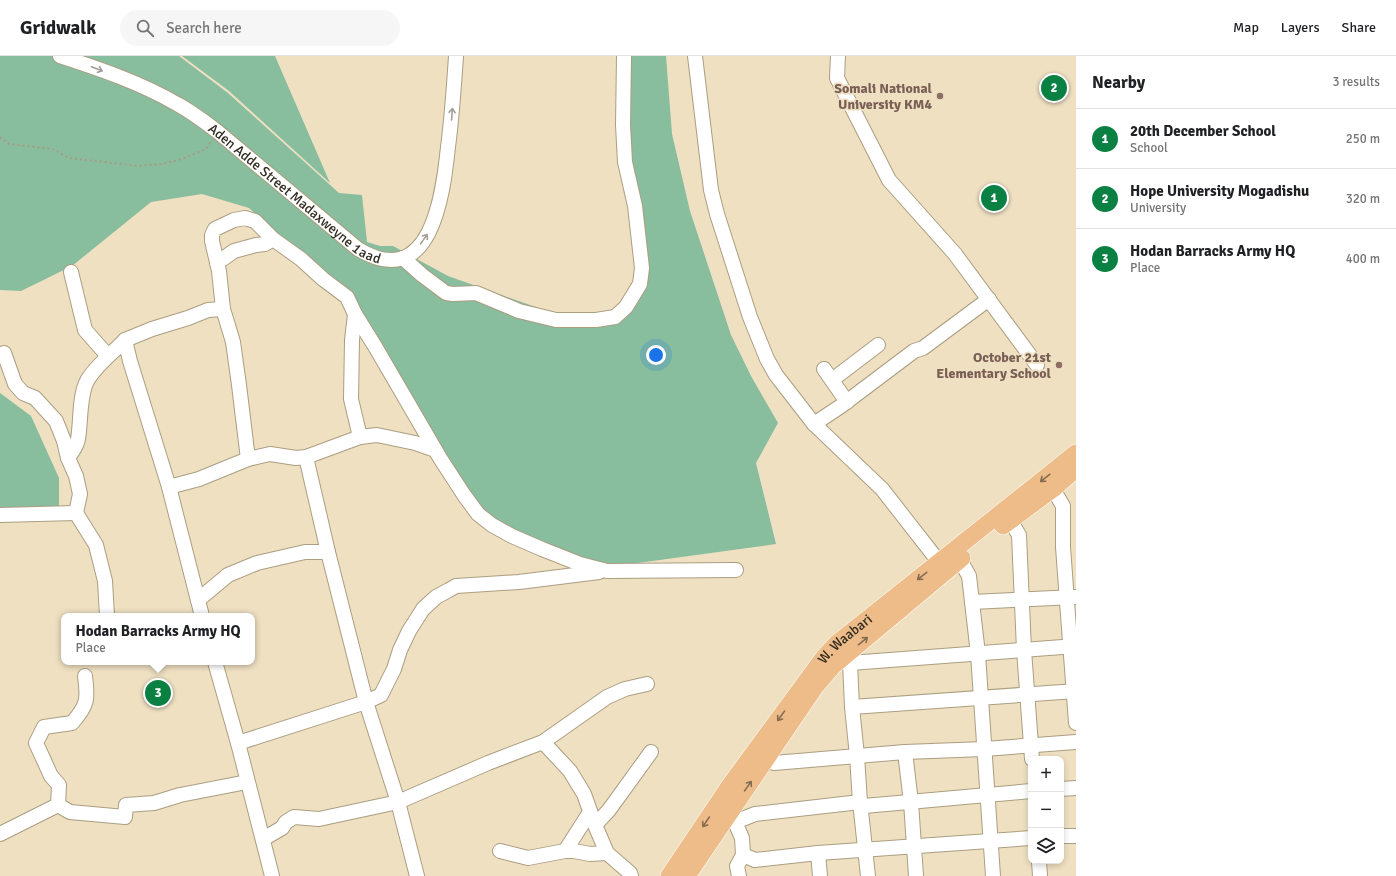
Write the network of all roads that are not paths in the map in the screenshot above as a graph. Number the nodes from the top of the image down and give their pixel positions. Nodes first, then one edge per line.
1 (60, 56) edge
2 (456, 56) edge
3 (624, 56) edge
4 (695, 56) edge
5 (838, 56) edge
6 (273, 239) junction
7 (403, 258) junction
8 (217, 263) junction
9 (70, 272) dead end
10 (989, 300) junction
11 (223, 309) junction
12 (355, 314) junction
13 (126, 340) junction
14 (878, 345) dead end
15 (4, 353) dead end
16 (108, 356) junction
17 (1037, 365) dead end
18 (847, 402) junction
19 (814, 424) junction
20 (360, 437) junction
21 (436, 450) junction
22 (1076, 453) edge
23 (306, 457) junction
24 (68, 458) junction
25 (248, 459) junction
26 (1076, 469) edge
27 (169, 487) junction
28 (1053, 489) junction
29 (76, 513) junction
30 (0, 515) edge
31 (1010, 520) junction
32 (1070, 546) edge
33 (328, 552) junction
34 (960, 560) junction
35 (939, 562) junction
36 (736, 570) dead end
37 (607, 571) junction
38 (1072, 597) edge
39 (198, 600) junction
40 (1022, 600) junction
41 (972, 602) junction
42 (107, 613) edge
43 (201, 613) edge
44 (1073, 646) edge
45 (1024, 650) junction
46 (978, 654) junction
47 (847, 660) junction
48 (216, 665) edge
49 (85, 676) dead end
50 (647, 684) dead end
51 (1075, 691) edge
52 (1028, 696) junction
53 (981, 699) junction
54 (366, 702) junction
55 (852, 707) junction
56 (1076, 723) edge
57 (543, 742) junction
58 (1076, 742) edge
59 (238, 743) junction
60 (984, 749) junction
61 (651, 752) dead end
62 (905, 752) junction
63 (1031, 753) edge
64 (857, 756) junction
65 (765, 761) junction
66 (247, 782) junction
67 (1076, 788) edge
68 (1064, 789) edge
69 (1028, 791) edge
70 (987, 794) junction
71 (398, 802) junction
72 (860, 802) junction
73 (911, 802) junction
74 (58, 805) junction
75 (731, 818) junction
76 (593, 819) junction
77 (0, 834) edge
78 (1064, 836) edge
79 (1076, 836) edge
80 (1028, 838) edge
81 (263, 839) junction
82 (991, 841) junction
83 (914, 847) junction
84 (865, 850) junction
85 (500, 851) dead end
86 (565, 851) junction
87 (607, 853) junction
88 (818, 853) junction
89 (743, 855) junction
90 (1039, 864) edge
91 (272, 876) edge
92 (416, 876) edge
93 (631, 876) edge
94 (669, 876) edge
95 (687, 876) edge
96 (739, 876) edge
97 (820, 876) edge
98 (868, 876) edge
99 (916, 876) edge
100 (993, 876) edge
101 (1040, 876) edge

1 -> 7 street, Aden Adde Street Madaxweyne 1aad
7 -> 2 street, Aden Adde Street Madaxweyne 1aad
3 - 7 street
4 - 19 street
5 - 10 street
6 - 8 street
6 - 8 street
6 - 12 street
8 - 11 street
9 - 16 street
10 - 17 street
10 - 18 street
11 - 13 street
11 - 25 street
12 - 20 street
12 - 21 street
13 - 16 street
13 - 27 street
14 - 18 street
15 - 24 street
16 - 24 street
18 - 19 street
19 - 35 street
20 - 21 street
20 - 23 street
21 - 37 street
22 -> 35 main road, W. Waabari
23 - 25 street
23 - 33 street
24 - 29 street
25 - 27 street
26 - 28 main road, W. Waabari
27 - 39 street
28 - 31 main road, W. Waabari
28 - 32 street
29 - 30 street
29 - 42 street
31 - 34 main road, W. Waabari
31 - 40 street
32 - 38 street
33 - 39 street
33 - 54 street
34 - 41 street
47 -> 34 main road, W. Waabari
35 -> 94 main road, W. Waabari
36 - 37 street
37 - 54 street
38 - 40 street
38 - 44 street
39 - 43 street
40 - 41 street
40 - 45 street
41 - 46 street
44 - 45 street
44 - 51 street
45 - 46 street
45 - 52 street
46 - 47 street
46 - 53 street
47 - 55 street
47 - 65 main road, W. Waabari
48 - 59 street
49 - 74 street
50 - 57 street
51 - 52 street
51 - 56 street
52 - 53 street
52 - 63 street
53 - 55 street
53 - 60 street
54 - 59 street
54 - 71 street
55 - 64 street
57 - 71 street
57 - 76 street
58 - 63 street
59 - 66 street
60 - 62 street
60 - 63 street
60 - 70 street
61 - 76 street
62 - 64 street
62 - 73 street
64 - 65 street
64 - 72 street
75 -> 65 main road, W. Waabari
66 - 74 street
66 - 81 street
67 - 68 street
69 - 70 street
70 - 73 street
70 - 82 street
71 - 81 street
71 - 92 street
72 - 73 street
72 - 75 street
72 - 84 street
73 - 83 street
74 - 77 street
75 - 89 street
75 - 95 main road, W. Waabari
76 - 86 street
76 - 87 street
78 - 79 street
80 - 82 street
81 - 91 street
82 - 83 street
82 - 100 street
83 - 84 street
83 - 99 street
84 - 88 street
84 - 98 street
85 - 86 street
86 - 87 street
87 - 93 street
88 - 89 street
88 - 97 street
89 - 96 street
90 - 101 street

